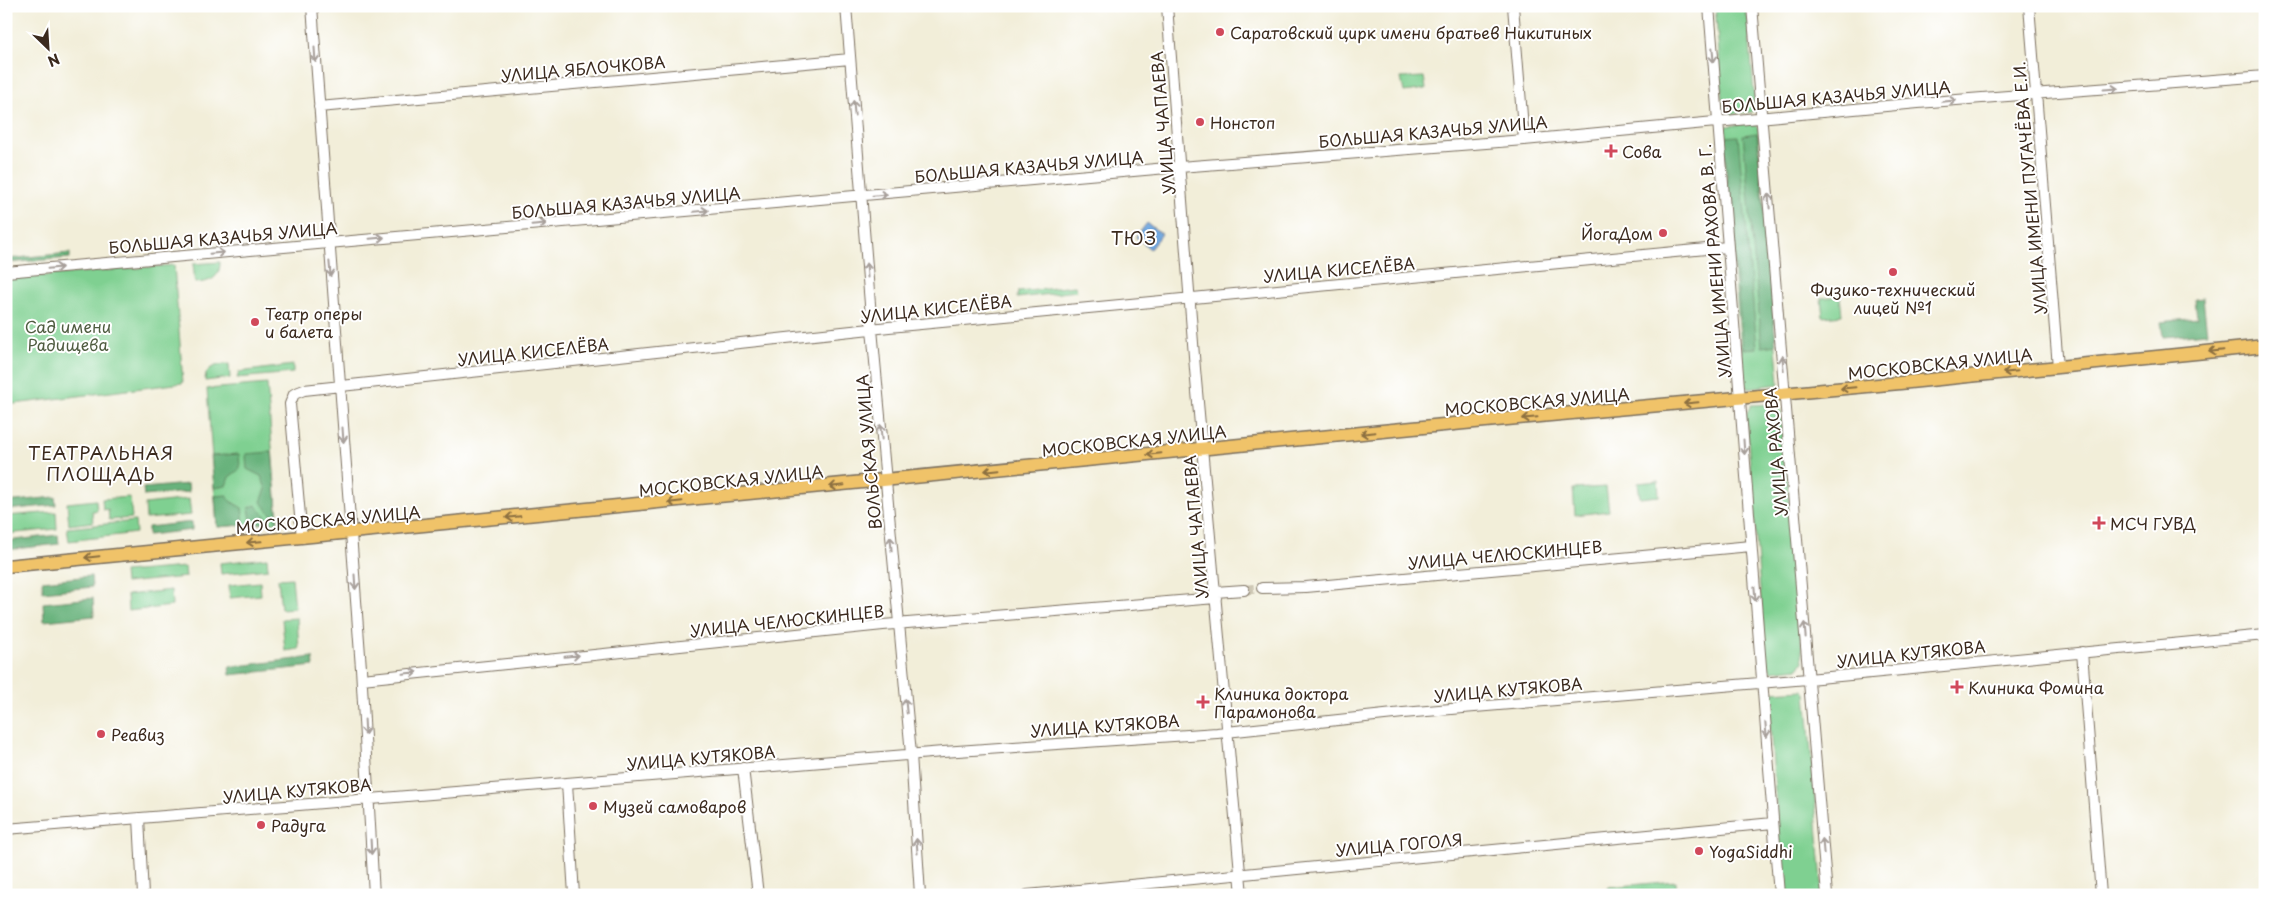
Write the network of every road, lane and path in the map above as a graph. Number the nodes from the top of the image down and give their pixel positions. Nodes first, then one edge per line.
1 (312, 6) edge
2 (846, 6) edge
3 (1167, 6) edge
4 (1513, 6) edge
5 (1709, 6) edge
6 (1752, 6) edge
7 (2029, 6) edge
8 (850, 59) junction
9 (2265, 76) edge
10 (2036, 95) junction
11 (319, 108) junction
12 (1761, 118) junction
13 (1719, 122) junction
14 (1524, 140) junction
15 (1180, 167) junction
16 (862, 197) junction
17 (328, 243) junction
18 (1727, 247) junction
19 (6, 272) edge
20 (1190, 298) junction
21 (872, 330) junction
22 (2265, 346) edge
23 (2058, 367) junction
24 (340, 386) junction
25 (1786, 393) junction
26 (1740, 398) junction
27 (1203, 449) junction
28 (885, 481) junction
29 (350, 533) junction
30 (302, 538) junction
31 (1751, 546) junction
32 (6, 566) edge
33 (1262, 588) tunnel mouth
34 (1244, 590) tunnel mouth
35 (1216, 595) junction
36 (898, 624) junction
37 (2265, 635) edge
38 (2082, 652) junction
39 (1809, 678) junction
40 (362, 679) junction
41 (1762, 681) junction
42 (1227, 731) junction
43 (911, 754) junction
44 (743, 768) junction
45 (567, 783) junction
46 (369, 799) junction
47 (138, 818) junction
48 (1773, 823) junction
49 (6, 829) edge
50 (1240, 874) junction
51 (143, 895) edge
52 (374, 895) edge
53 (574, 895) edge
54 (758, 895) edge
55 (920, 895) edge
56 (1027, 895) edge
57 (1242, 895) edge
58 (1779, 895) edge
59 (1827, 895) edge
60 (2101, 895) edge

1 -> 11 street
2 - 8 street, ВОЛЬСКАЯ УЛИЦА
3 - 15 street, УЛИЦА ЧАПАЕВА
4 - 14 street
5 -> 13 street
6 - 12 street, УЛИЦА РАХОВА
7 - 10 street, УЛИЦА ИМЕНИ ПУГАЧЁВА Е.И.
8 - 11 street, УЛИЦА ЯБЛОЧКОВА
16 -> 8 street, ВОЛЬСКАЯ УЛИЦА
10 -> 9 street, БОЛЬШАЯ КАЗАЧЬЯ УЛИЦА
12 -> 10 street, БОЛЬШАЯ КАЗАЧЬЯ УЛИЦА
10 - 23 street, УЛИЦА ИМЕНИ ПУГАЧЁВА Е.И.
11 - 17 street
12 - 13 street, БОЛЬШАЯ КАЗАЧЬЯ УЛИЦА
25 -> 12 street, УЛИЦА РАХОВА
13 - 14 street, БОЛЬШАЯ КАЗАЧЬЯ УЛИЦА
13 - 18 street, УЛИЦА ИМЕНИ РАХОВА В. Г.
14 - 15 street, БОЛЬШАЯ КАЗАЧЬЯ УЛИЦА
16 -> 15 street, БОЛЬШАЯ КАЗАЧЬЯ УЛИЦА
15 - 20 street, УЛИЦА ЧАПАЕВА
17 -> 16 street, БОЛЬШАЯ КАЗАЧЬЯ УЛИЦА
21 -> 16 street, ВОЛЬСКАЯ УЛИЦА
19 -> 17 street, БОЛЬШАЯ КАЗАЧЬЯ УЛИЦА
17 -> 24 street
18 - 20 street, УЛИЦА КИСЕЛЁВА
18 - 26 street, УЛИЦА ИМЕНИ РАХОВА В. Г.
20 - 21 street, УЛИЦА КИСЕЛЁВА
20 - 27 street, УЛИЦА ЧАПАЕВА
21 - 24 street, УЛИЦА КИСЕЛЁВА
28 -> 21 street, ВОЛЬСКАЯ УЛИЦА
22 -> 23 main road, МОСКОВСКАЯ УЛИЦА
23 -> 25 main road, МОСКОВСКАЯ УЛИЦА
24 -> 29 street
24 - 30 street, УЛИЦА КИСЕЛЁВА
25 - 26 main road, МОСКОВСКАЯ УЛИЦА
39 -> 25 street, УЛИЦА РАХОВА
26 -> 27 main road, МОСКОВСКАЯ УЛИЦА
26 -> 31 street, УЛИЦА РАХОВА
27 -> 28 main road, МОСКОВСКАЯ УЛИЦА
27 - 35 street, УЛИЦА ЧАПАЕВА
28 -> 29 main road, МОСКОВСКАЯ УЛИЦА
36 -> 28 street, ВОЛЬСКАЯ УЛИЦА
29 - 30 main road, МОСКОВСКАЯ УЛИЦА
29 -> 40 street
30 -> 32 main road, МОСКОВСКАЯ УЛИЦА
31 - 33 street, УЛИЦА ЧЕЛЮСКИНЦЕВ
31 -> 41 street, УЛИЦА РАХОВА
34 - 35 street, УЛИЦА ЧЕЛЮСКИНЦЕВ
35 - 36 street, УЛИЦА ЧЕЛЮСКИНЦЕВ
35 - 42 street, УЛИЦА ЧАПАЕВА
40 -> 36 street, УЛИЦА ЧЕЛЮСКИНЦЕВ
43 -> 36 street, ВОЛЬСКАЯ УЛИЦА
37 - 38 street, УЛИЦА КУТЯКОВА
38 - 39 street, УЛИЦА КУТЯКОВА
38 - 60 street
39 - 41 street, УЛИЦА КУТЯКОВА
59 -> 39 street, УЛИЦА РАХОВА
40 -> 46 street
41 - 42 street, УЛИЦА КУТЯКОВА
41 -> 48 street, УЛИЦА РАХОВА
42 - 43 street, УЛИЦА КУТЯКОВА
42 - 50 street, УЛИЦА ЧАПАЕВА
43 - 44 street, УЛИЦА КУТЯКОВА
55 -> 43 street, ВОЛЬСКАЯ УЛИЦА
44 - 45 street, УЛИЦА КУТЯКОВА
44 - 54 street
45 - 46 street, УЛИЦА КУТЯКОВА
45 - 53 street
46 - 47 street, УЛИЦА КУТЯКОВА
46 -> 52 street
47 - 49 street, УЛИЦА КУТЯКОВА
47 - 51 street
48 - 50 street, УЛИЦА ГОГОЛЯ
48 - 58 street, УЛИЦА РАХОВА
50 - 56 street, УЛИЦА ГОГОЛЯ
50 - 57 street, УЛИЦА ЧАПАЕВА

